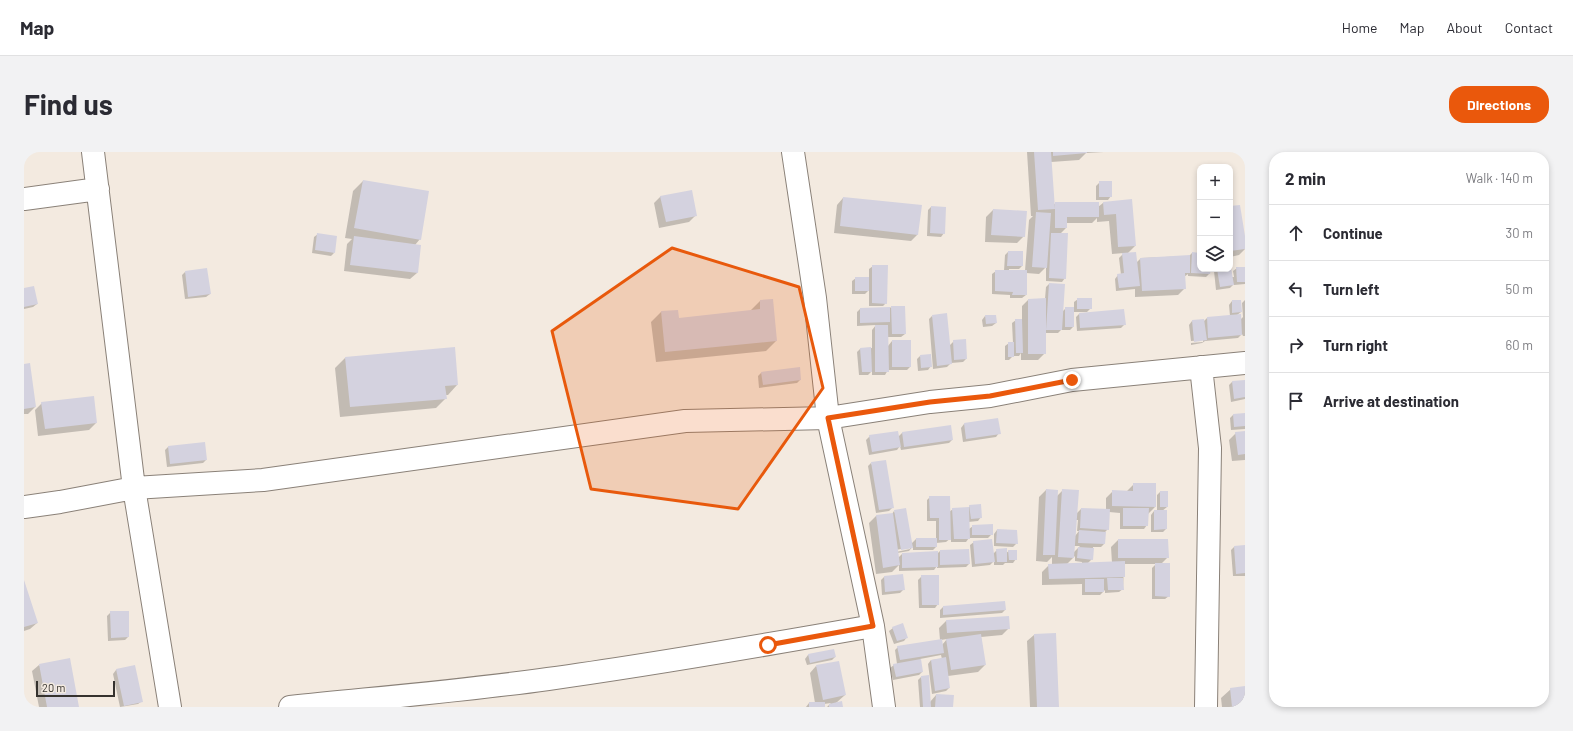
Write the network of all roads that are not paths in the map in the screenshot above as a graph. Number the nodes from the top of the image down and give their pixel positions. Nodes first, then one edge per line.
1 (93, 152) edge
2 (793, 152) edge
3 (98, 189) junction
4 (24, 199) edge
5 (1245, 363) edge
6 (1201, 367) junction
7 (828, 418) junction
8 (134, 488) junction
9 (24, 507) edge
10 (873, 626) junction
11 (170, 707) edge
12 (290, 707) edge
13 (884, 707) edge
14 (1206, 707) edge

1 - 3 street
2 - 7 street
3 - 4 street
3 - 8 street
5 - 6 street
6 - 7 street
6 - 14 street
7 - 8 street
7 - 10 street
8 - 9 street
8 - 11 street
10 - 12 street
10 - 13 street

